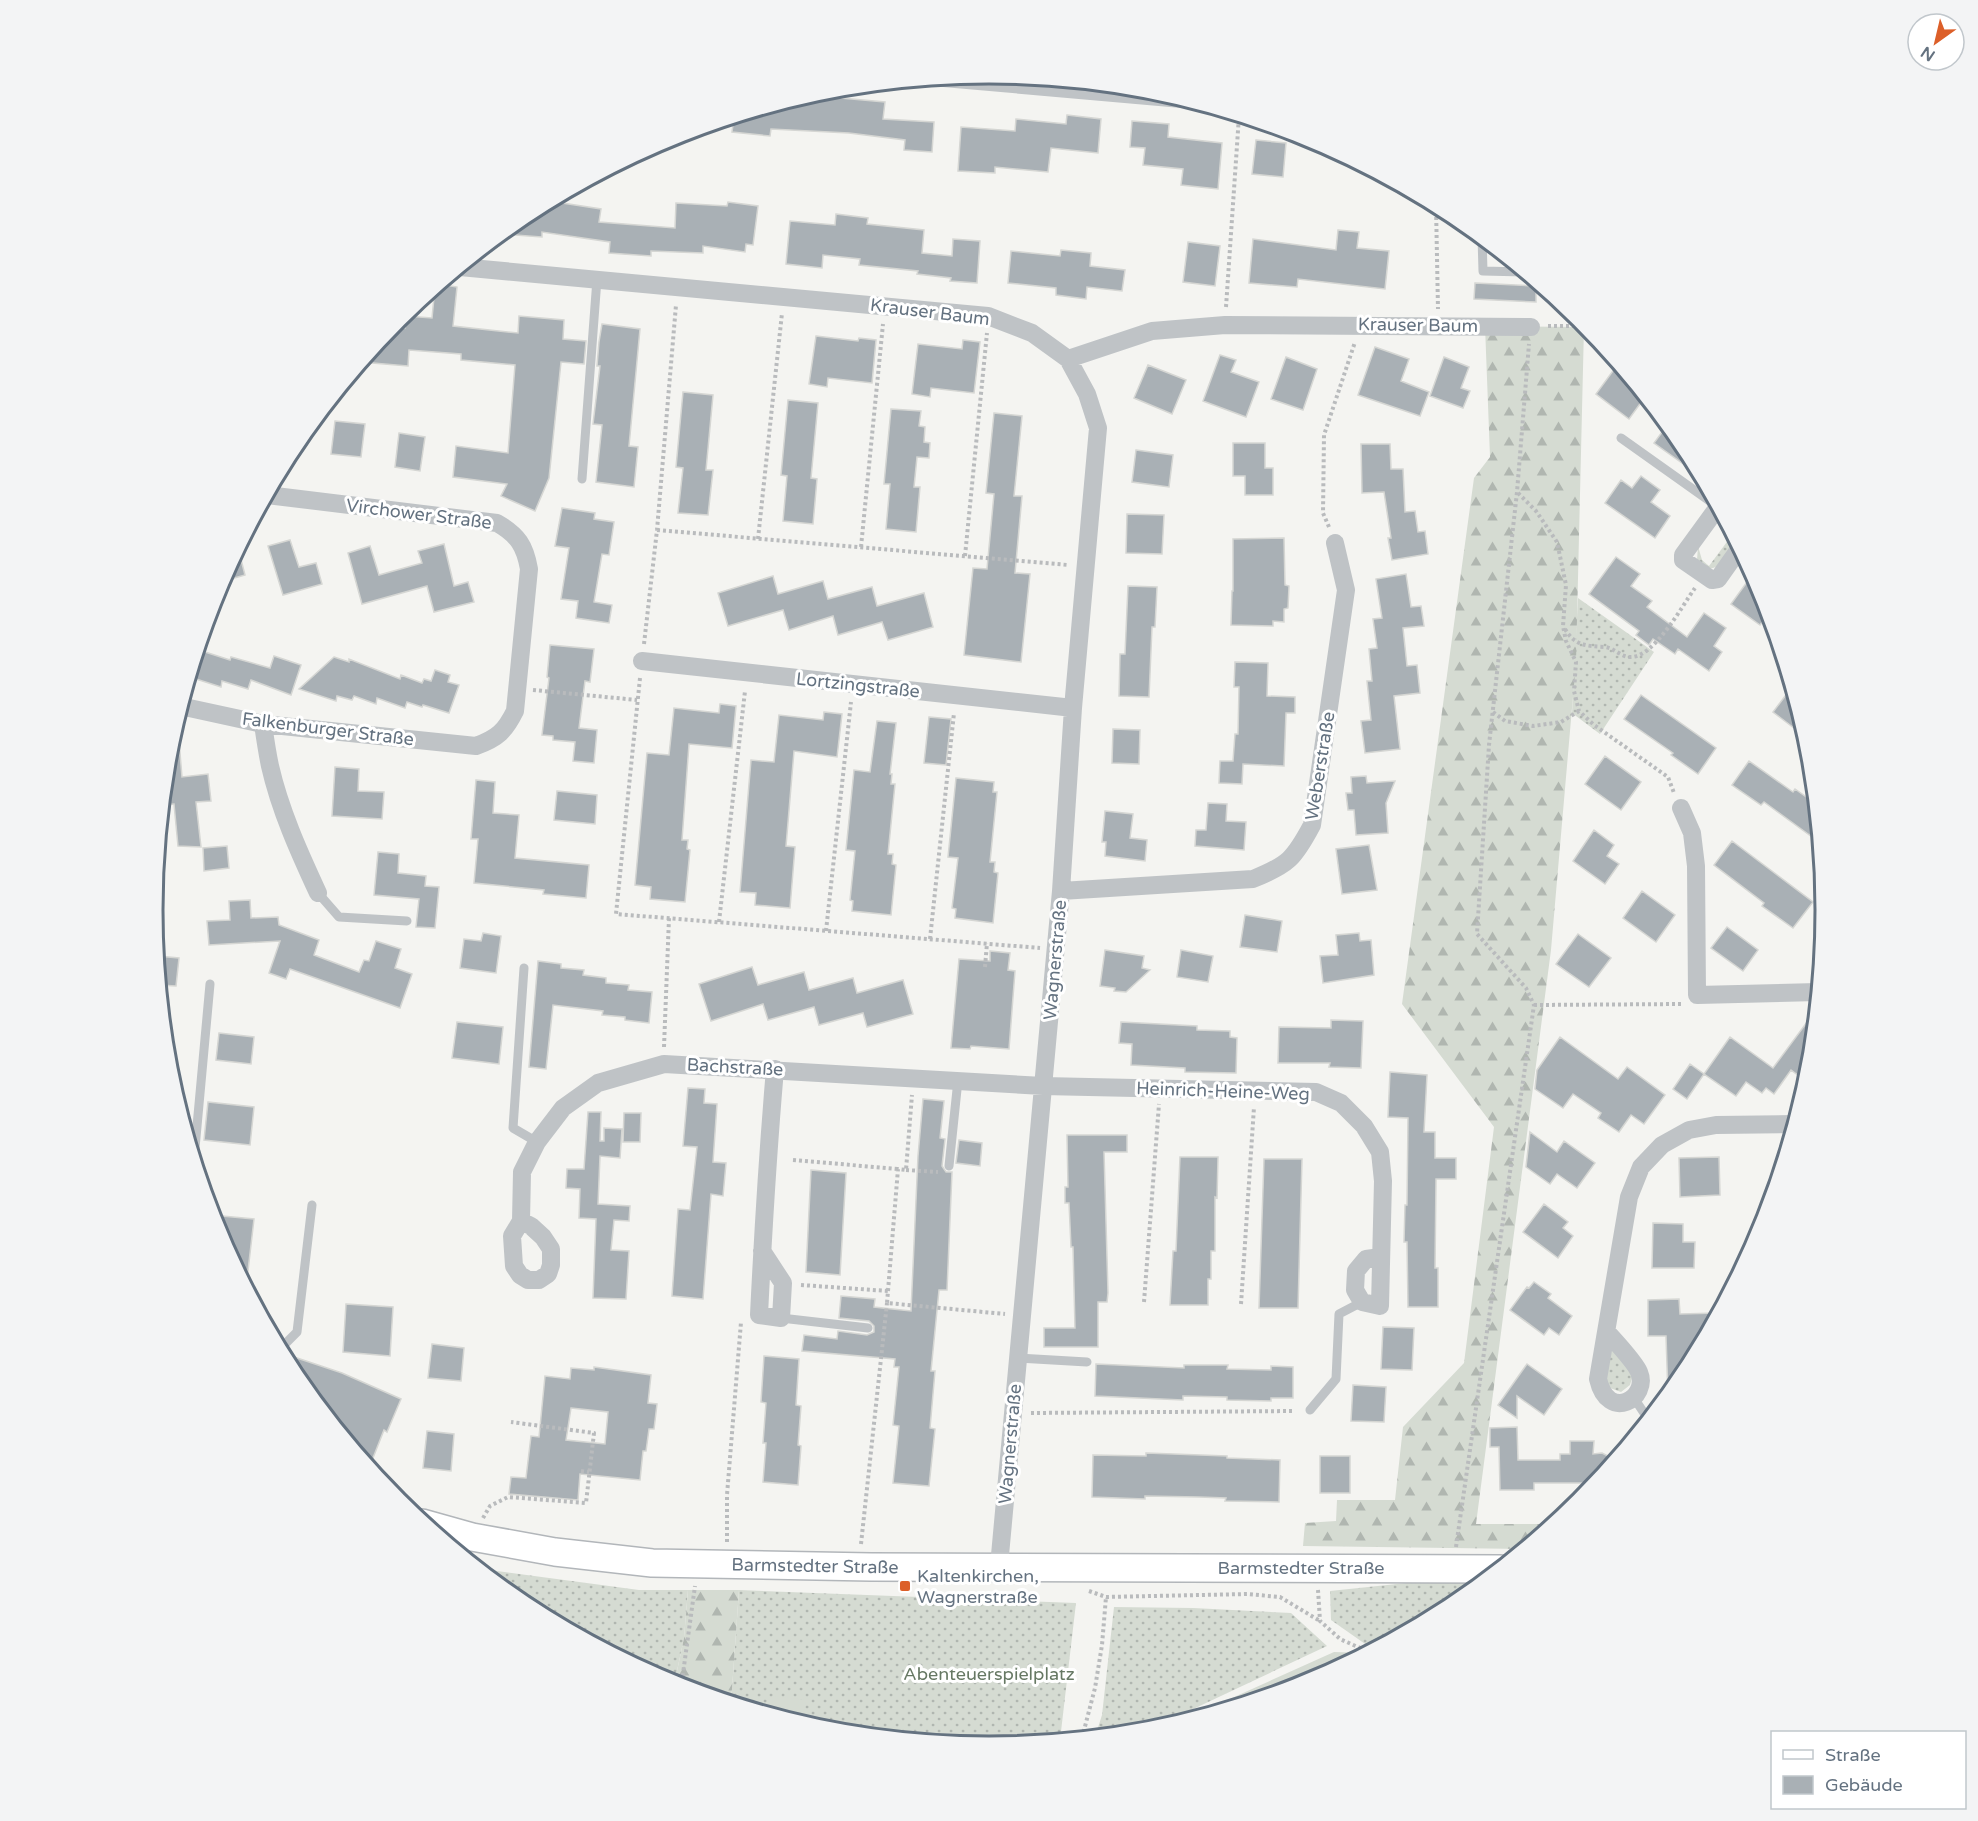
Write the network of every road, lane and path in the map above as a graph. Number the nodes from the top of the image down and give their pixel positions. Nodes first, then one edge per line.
1 (1024, 85) edge
2 (1109, 93) edge
3 (1239, 123) edge
4 (1436, 216) edge
5 (1482, 248) edge
6 (470, 268) edge
7 (1513, 272) edge
8 (597, 279) junction
9 (677, 286) junction
10 (784, 296) junction
11 (884, 306) junction
12 (988, 316) junction
13 (1225, 325) junction
14 (1361, 325) junction
15 (1439, 326) junction
16 (1573, 326) edge
17 (1531, 327) junction
18 (1068, 359) junction
19 (1621, 438) dead end
20 (582, 479) dead end
21 (1517, 492) junction
22 (274, 496) edge
23 (1706, 498) edge
24 (1714, 514) edge
25 (657, 530) junction
26 (758, 539) junction
27 (1335, 543) joint
28 (861, 547) junction
29 (1735, 555) edge
30 (965, 556) junction
31 (1086, 566) junction
32 (1704, 575) junction
33 (1563, 626) junction
34 (642, 661) junction
35 (747, 672) junction
36 (853, 684) junction
37 (517, 688) junction
38 (956, 695) junction
39 (637, 700) junction
40 (188, 708) edge
41 (1073, 708) junction
42 (1579, 711) junction
43 (1493, 712) junction
44 (262, 724) junction
45 (476, 746) joint
46 (1681, 808) joint
47 (1061, 891) junction
48 (318, 893) joint
49 (669, 918) junction
50 (407, 921) dead end
51 (719, 922) junction
52 (826, 931) junction
53 (930, 939) junction
54 (987, 944) junction
55 (1056, 949) junction
56 (985, 967) dead end
57 (524, 968) dead end
58 (210, 984) dead end
59 (1811, 992) edge
60 (1697, 995) junction
61 (1534, 1005) junction
62 (664, 1064) junction
63 (775, 1069) junction
64 (914, 1077) junction
65 (958, 1080) junction
66 (1043, 1086) junction
67 (1161, 1089) junction
68 (1256, 1091) junction
69 (1787, 1124) edge
70 (196, 1141) edge
71 (537, 1142) junction
72 (793, 1160) dead end
73 (949, 1166) joint
74 (898, 1169) junction
75 (906, 1170) junction
76 (312, 1205) dead end
77 (521, 1221) dead end
78 (762, 1251) junction
79 (1381, 1257) junction
80 (783, 1283) junction
81 (888, 1291) junction
82 (1144, 1302) dead end
83 (1362, 1302) junction
84 (887, 1303) junction
85 (1242, 1304) dead end
86 (759, 1315) junction
87 (1021, 1315) junction
88 (781, 1318) junction
89 (868, 1328) dead end
90 (1607, 1332) junction
91 (285, 1344) edge
92 (1017, 1358) junction
93 (1087, 1362) dead end
94 (1634, 1398) junction
95 (1310, 1410) dead end
96 (1295, 1411) dead end
97 (1012, 1413) junction
98 (1644, 1415) edge
99 (511, 1422) dead end
100 (581, 1471) dead end
101 (589, 1472) junction
102 (440, 1528) edge
103 (472, 1537) junction
104 (692, 1564) junction
105 (727, 1565) junction
106 (999, 1566) junction
107 (1070, 1566) junction
108 (859, 1567) junction
109 (1317, 1569) junction
110 (1453, 1569) junction
111 (1488, 1569) edge
112 (1106, 1597) junction
113 (1320, 1621) junction
114 (1361, 1649) edge
115 (683, 1678) edge
116 (1084, 1731) edge

1 - 2 street
3 - 13 path
4 - 15 path
5 - 7 lane
6 - 8 street, Krauser Baum
8 - 9 street, Krauser Baum
8 - 20 lane
9 - 10 street, Krauser Baum
9 - 25 path
10 - 11 street, Krauser Baum
10 - 26 path
11 - 12 street, Krauser Baum
11 - 28 path
12 - 18 street, Krauser Baum
12 - 30 path
13 - 14 street, Krauser Baum
13 - 18 street, Krauser Baum
14 - 15 street, Krauser Baum
14 - 27 path
15 - 17 street, Krauser Baum
16 - 17 path
17 - 21 path
18 - 31 street, Wagnerstraße
19 - 23 lane
21 - 33 path
21 - 43 path
22 - 37 street, Virchower Straße
24 - 32 street
25 - 26 path
25 - 34 path
26 - 28 path
27 - 47 street, Weberstraße
28 - 30 path
29 - 32 street
30 - 31 path
31 - 41 street, Wagnerstraße
32 - 33 path
33 - 42 path
34 - 35 street, Lortzingstraße
34 - 39 path
35 - 36 street, Lortzingstraße
35 - 51 path
36 - 38 street, Lortzingstraße
36 - 52 path
37 - 39 path
37 - 45 street, Virchower Straße
38 - 41 street, Lortzingstraße
38 - 53 path
39 - 49 path
40 - 44 street, Falkenburger Straße
41 - 47 street, Wagnerstraße
42 - 43 path
42 - 46 path
43 - 61 path
44 - 45 street, Falkenburger Straße
44 - 48 street
46 - 60 street
47 - 55 street, Wagnerstraße
48 - 50 lane
49 - 51 path
49 - 62 path
51 - 52 path
52 - 53 path
53 - 54 path
54 - 55 path
54 - 56 path
55 - 66 street, Wagnerstraße
57 - 71 lane
58 - 70 lane
59 - 60 street
60 - 61 path
61 - 110 path
62 - 63 street, Bachstraße
62 - 71 street, Bachstraße
63 - 64 street, Bachstraße
63 - 78 street
64 - 65 street, Bachstraße
64 - 75 path
65 - 66 street, Bachstraße
65 - 73 lane
66 - 67 street, Heinrich-Heine-Weg
66 - 87 street, Wagnerstraße
67 - 68 street, Heinrich-Heine-Weg
67 - 82 path
68 - 79 street, Heinrich-Heine-Weg
68 - 85 path
69 - 90 street
71 - 77 street, Bachstraße
72 - 74 path
73 - 75 path
74 - 75 path
74 - 81 path
76 - 91 lane
78 - 80 street
78 - 86 street
79 - 83 street
79 - 83 street, Heinrich-Heine-Weg
80 - 81 path
80 - 88 street
81 - 84 path
83 - 95 lane
84 - 87 path
84 - 108 path
86 - 88 street
86 - 105 path
87 - 92 street, Wagnerstraße
88 - 89 lane
90 - 94 street
90 - 94 street
92 - 93 lane
92 - 97 street, Wagnerstraße
94 - 98 lane
96 - 97 path
97 - 106 street, Wagnerstraße
99 - 101 path
100 - 101 path
101 - 103 path
102 - 103 main road, Barmstedter Straße
103 - 104 main road, Barmstedter Straße
104 - 105 main road, Barmstedter Straße
104 - 115 path
105 - 108 main road, Barmstedter Straße
106 - 107 main road, Barmstedter Straße
106 - 108 main road, Barmstedter Straße
107 - 109 main road, Barmstedter Straße
107 - 112 path
109 - 110 main road, Barmstedter Straße
109 - 113 path
110 - 111 main road, Barmstedter Straße
112 - 113 path
112 - 116 path
113 - 114 path

